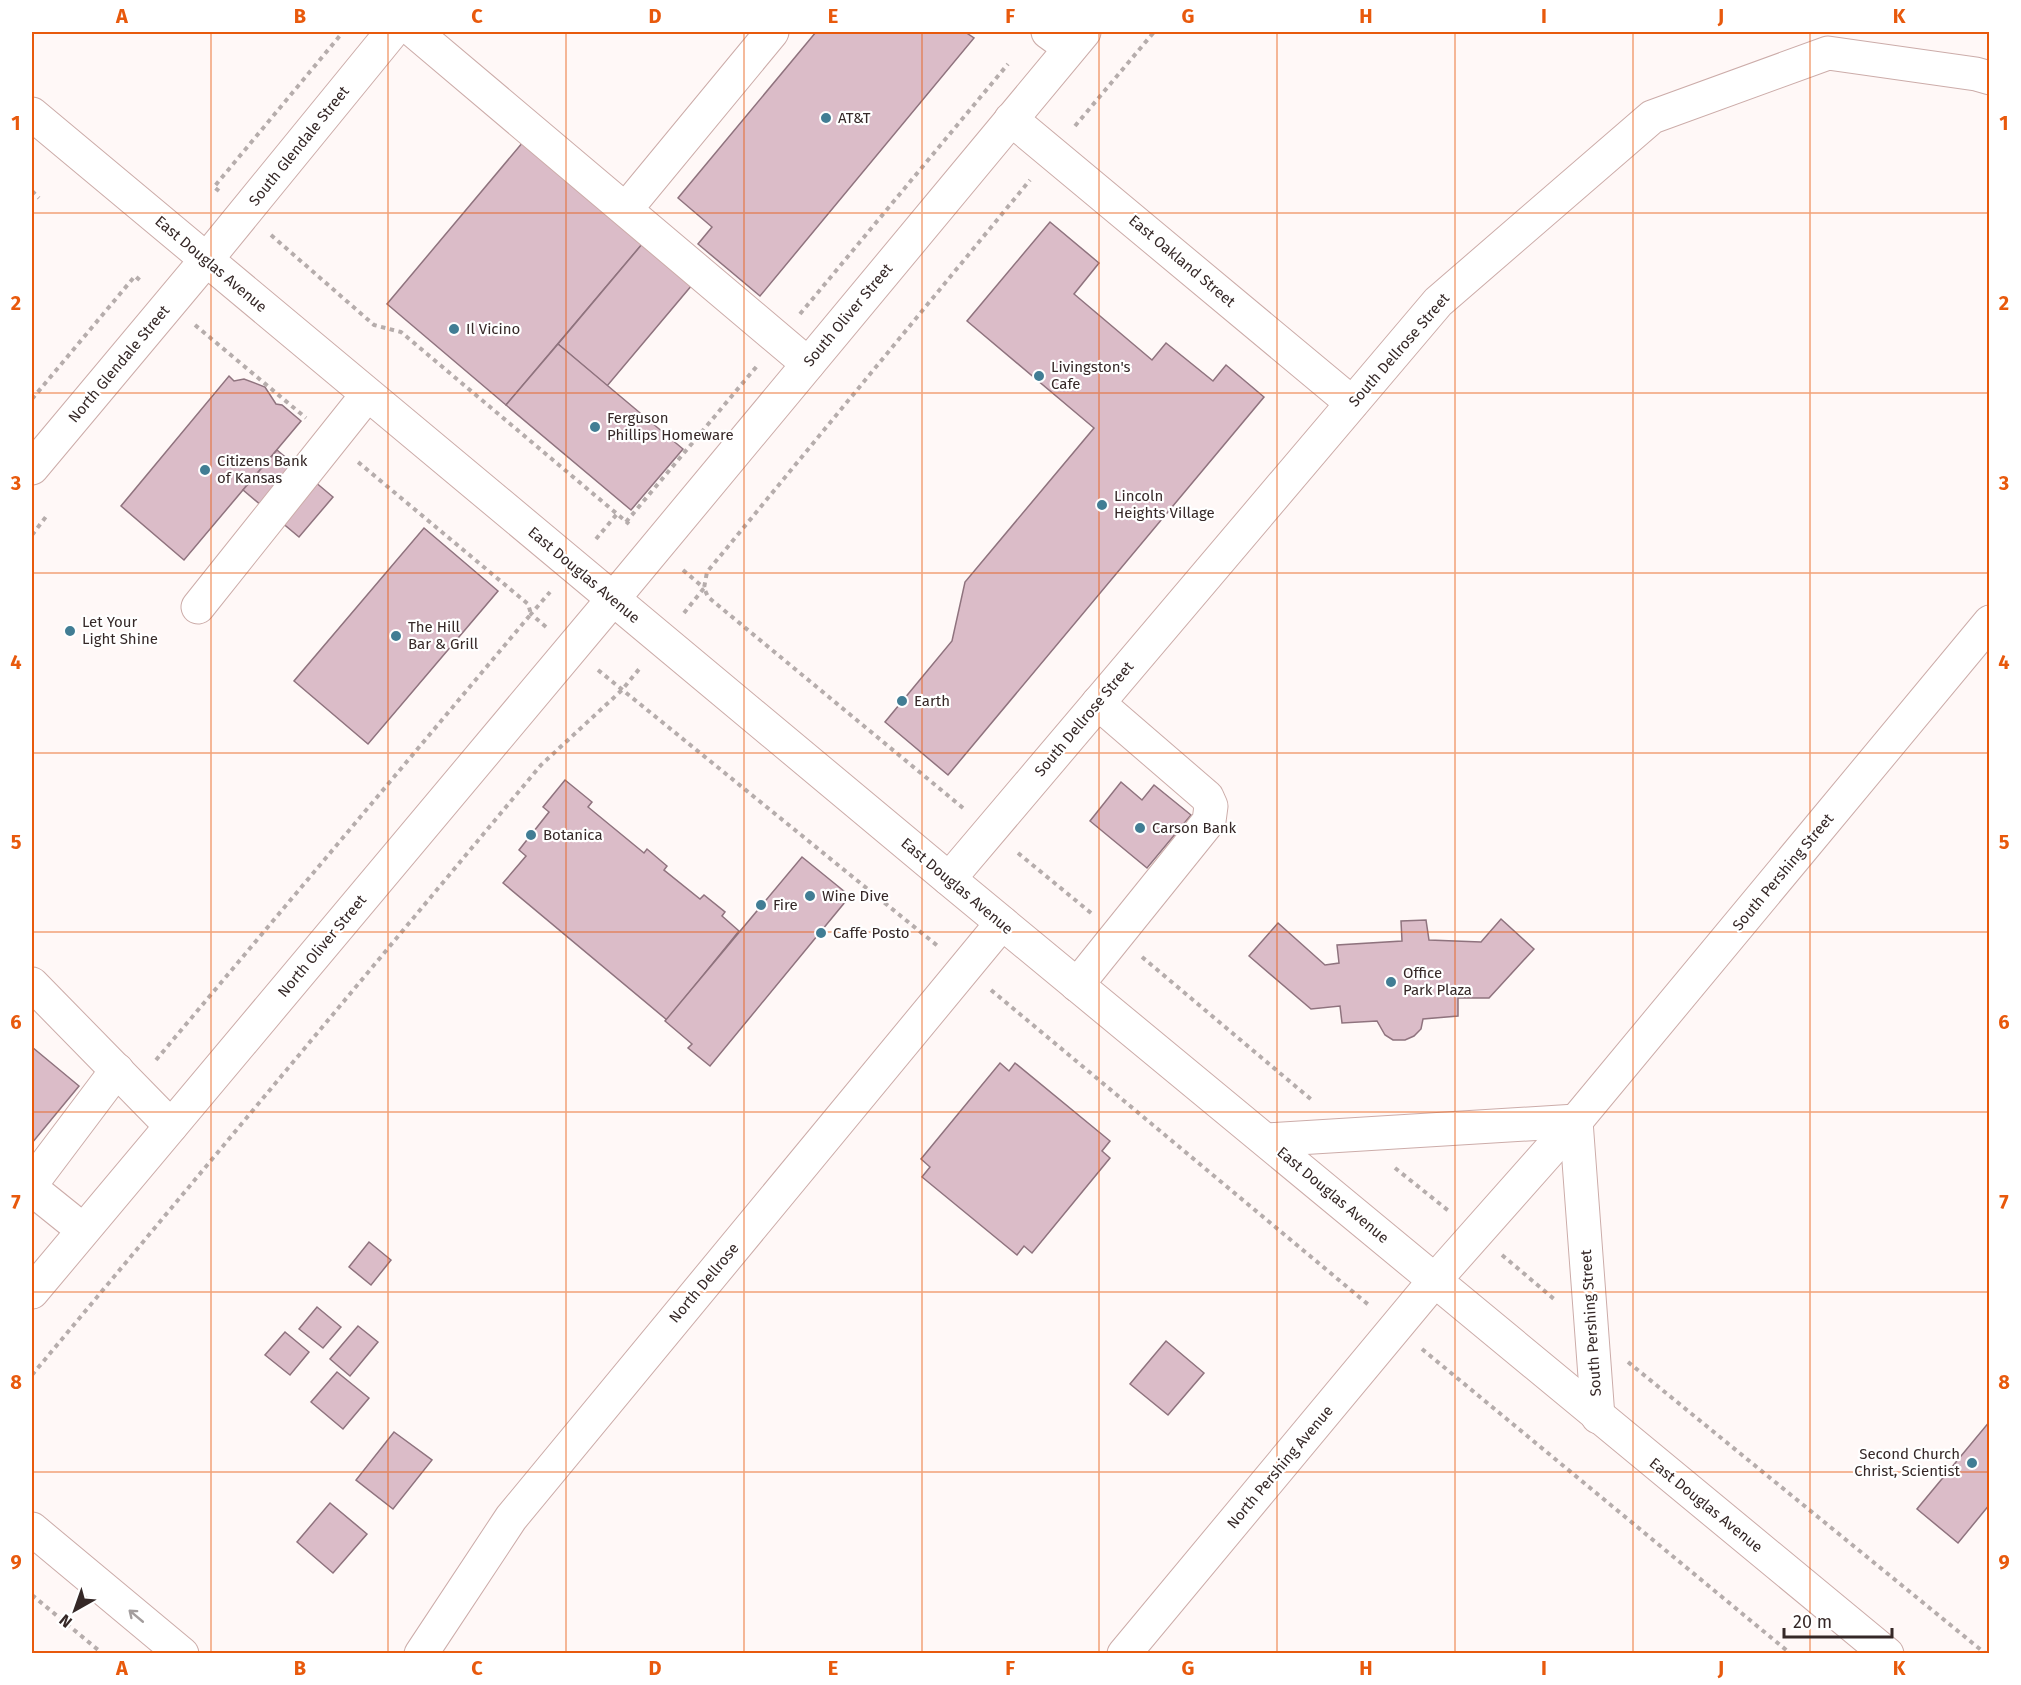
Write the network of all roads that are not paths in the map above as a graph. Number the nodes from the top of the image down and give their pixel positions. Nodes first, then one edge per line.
1 (392, 32) edge
2 (415, 32) edge
3 (772, 32) edge
4 (1067, 37) edge
5 (1989, 78) edge
6 (32, 114) edge
7 (1011, 118) junction
8 (626, 209) junction
9 (206, 260) junction
10 (808, 364) junction
11 (367, 395) junction
12 (1352, 403) junction
13 (32, 468) edge
14 (613, 599) junction
15 (198, 607) dead end
16 (1989, 622) edge
17 (1098, 703) junction
18 (949, 879) junction
19 (1002, 923) junction
20 (32, 984) edge
21 (1077, 985) junction
22 (125, 1079) junction
23 (1576, 1121) junction
24 (171, 1126) junction
25 (1267, 1140) junction
26 (32, 1183) edge
27 (32, 1189) edge
28 (83, 1230) junction
29 (1435, 1280) junction
30 (34, 1283) edge
31 (1598, 1417) junction
32 (32, 1529) edge
33 (1871, 1649) edge
34 (182, 1653) edge
35 (421, 1653) edge
36 (1124, 1653) edge

1 - 9 street, South Glendale Street
2 - 8 street
3 - 8 street
4 - 7 street, South Oliver Street
5 - 12 street, South Dellrose Street
6 - 9 street, East Douglas Avenue
7 - 10 street, South Oliver Street
7 - 12 street, East Oakland Street
8 - 10 street
9 - 11 street, East Douglas Avenue
9 - 13 street, North Glendale Street
10 - 14 street, South Oliver Street
11 - 14 street, East Douglas Avenue
11 - 15 street
12 - 17 street, South Dellrose Street
14 - 18 street, East Douglas Avenue
14 - 24 street, North Oliver Street
16 - 23 street, South Pershing Street
17 - 18 street, South Dellrose Street
17 - 21 street
18 - 19 street, East Douglas Avenue
19 - 21 street, East Douglas Avenue
19 - 35 street, North Dellrose
20 - 22 street
21 - 25 street, East Douglas Avenue
22 - 24 street
22 - 26 street
23 - 25 street
23 - 29 street, South Pershing Street
23 - 31 street, South Pershing Street
24 - 28 street, North Oliver Street
25 - 29 street, East Douglas Avenue
27 - 28 street
28 - 30 street, North Oliver Street
29 - 31 street, East Douglas Avenue
29 - 36 street, North Pershing Avenue
31 - 33 street, East Douglas Avenue
34 -> 32 street

